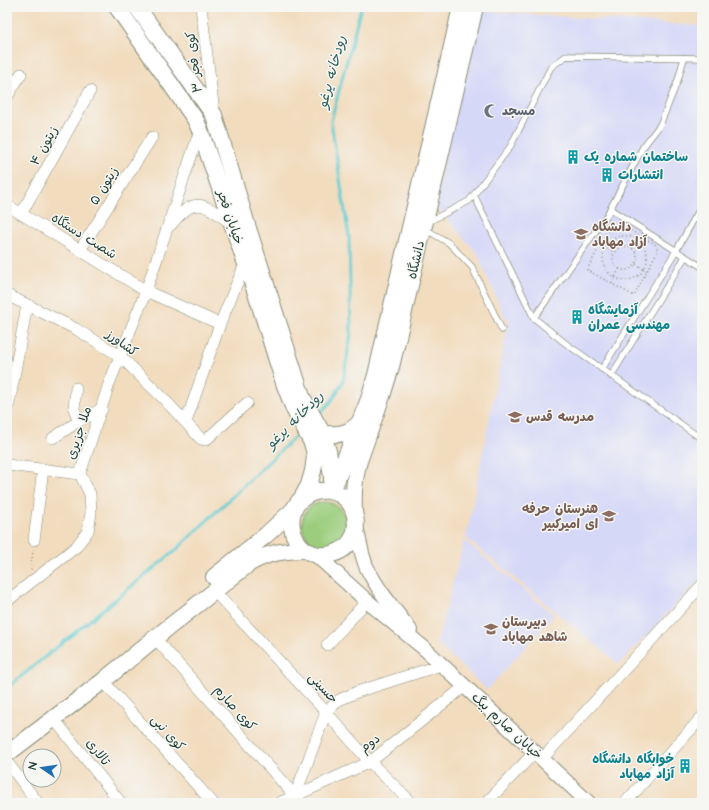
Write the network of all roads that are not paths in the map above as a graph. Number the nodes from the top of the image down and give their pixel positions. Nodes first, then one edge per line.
1 (117, 7) edge
2 (137, 7) edge
3 (201, 7) edge
4 (461, 7) edge
5 (475, 7) edge
6 (684, 58) junction
7 (702, 58) edge
8 (20, 74) dead end
9 (90, 91) dead end
10 (7, 97) edge
11 (214, 115) junction
12 (200, 130) junction
13 (152, 136) dead end
14 (474, 195) junction
15 (7, 205) edge
16 (702, 205) edge
17 (610, 209) junction
18 (21, 214) junction
19 (231, 223) junction
20 (424, 226) junction
21 (166, 232) junction
22 (80, 250) junction
23 (676, 250) junction
24 (686, 257) junction
25 (245, 264) junction
26 (702, 267) edge
27 (146, 291) junction
28 (7, 295) edge
29 (27, 305) junction
30 (534, 318) junction
31 (220, 324) junction
32 (502, 330) dead end
33 (120, 356) junction
34 (602, 369) junction
35 (611, 376) junction
36 (76, 388) dead end
37 (247, 403) dead end
38 (298, 403) junction
39 (9, 404) dead end
40 (102, 409) junction
41 (79, 421) junction
42 (186, 422) junction
43 (359, 423) junction
44 (318, 436) junction
45 (53, 438) dead end
46 (702, 439) edge
47 (7, 465) edge
48 (43, 469) junction
49 (80, 474) junction
50 (332, 492) junction
51 (296, 505) junction
52 (355, 519) junction
53 (34, 540) road end
54 (310, 552) junction
55 (702, 585) edge
56 (214, 591) junction
57 (7, 601) edge
58 (367, 601) junction
59 (155, 638) junction
60 (327, 645) dead end
61 (425, 649) junction
62 (441, 665) junction
63 (103, 681) junction
64 (464, 686) junction
65 (326, 712) junction
66 (702, 717) edge
67 (54, 719) junction
68 (7, 741) edge
69 (7, 754) edge
70 (539, 756) junction
71 (7, 762) edge
72 (370, 762) junction
73 (298, 799) edge
74 (38, 803) edge
75 (121, 803) edge
76 (212, 803) edge
77 (279, 803) edge
78 (412, 803) edge
79 (486, 803) edge
80 (589, 803) edge
81 (625, 803) edge

1 - 12 main road, خیابان فجر
2 - 11 main road, خیابان فجر
3 - 11 street, کوی فجر ۳
4 - 43 main road, دانشگاه
5 - 20 main road, دانشگاه
6 - 7 lane
6 - 14 lane
6 - 17 lane
8 - 10 street
9 - 18 street, زیتون ۴
11 - 38 main road, خیابان فجر
12 - 19 main road, خیابان فجر
12 - 21 street, ملا جزیری
13 - 22 street, زیتون ۵
14 - 20 lane
14 - 30 lane
15 - 18 street, شصت دستگاه
16 - 23 lane
17 - 23 lane
17 - 30 lane
18 - 22 street, شصت دستگاه
19 - 21 street
19 - 25 main road, خیابان فجر
20 - 32 lane
20 - 52 main road, دانشگاه
21 - 27 street, ملا جزیری
22 - 27 street, شصت دستگاه
23 - 24 lane
23 - 34 lane
24 - 26 lane
24 - 35 lane
25 - 31 street
25 - 38 main road, خیابان فجر
27 - 31 street, شصت دستگاه
27 - 33 street, ملا جزیری
28 - 29 street, کشاورز
29 - 33 street, کشاورز
29 - 39 street
30 - 34 lane
31 - 42 street
33 - 40 street, ملا جزیری
33 - 42 street, کشاورز
34 - 35 lane
35 - 46 lane
36 - 41 street
37 - 42 street, کشاورز
38 - 44 main road, خیابان فجر
40 - 41 street
40 - 49 street, ملا جزیری
41 - 45 street
43 - 44 main road
43 - 50 main road, دانشگاه
44 - 50 main road
44 - 51 main road
47 - 48 street
48 - 49 street
48 - 53 street
49 - 57 street, ملا جزیری
50 - 51 main road
50 - 52 main road
51 - 54 main road
51 - 68 main road
52 - 54 main road
52 - 61 street, خیابان صارم بیگ
54 - 56 main road
54 - 58 street, خیابان صارم بیگ
55 - 70 street
56 - 59 main road
56 - 65 street, حسینی
58 - 60 street
58 - 61 street, خیابان صارم بیگ
59 - 63 main road
59 - 73 street, کوی صارم
61 - 62 street, خیابان صارم بیگ
62 - 64 street, خیابان صارم بیگ
62 - 65 street
63 - 67 main road
63 - 76 street, کوی نبی
64 - 70 street, خیابان صارم بیگ
64 - 72 street, دوم
65 - 72 street, حسینی
65 - 73 street
66 - 81 street
67 - 69 main road
67 - 75 street, تالاری
70 - 79 street
70 - 80 street, خیابان صارم بیگ
71 - 74 street
72 - 73 street, دوم
72 - 78 street, حسینی
73 - 77 street, دوم

